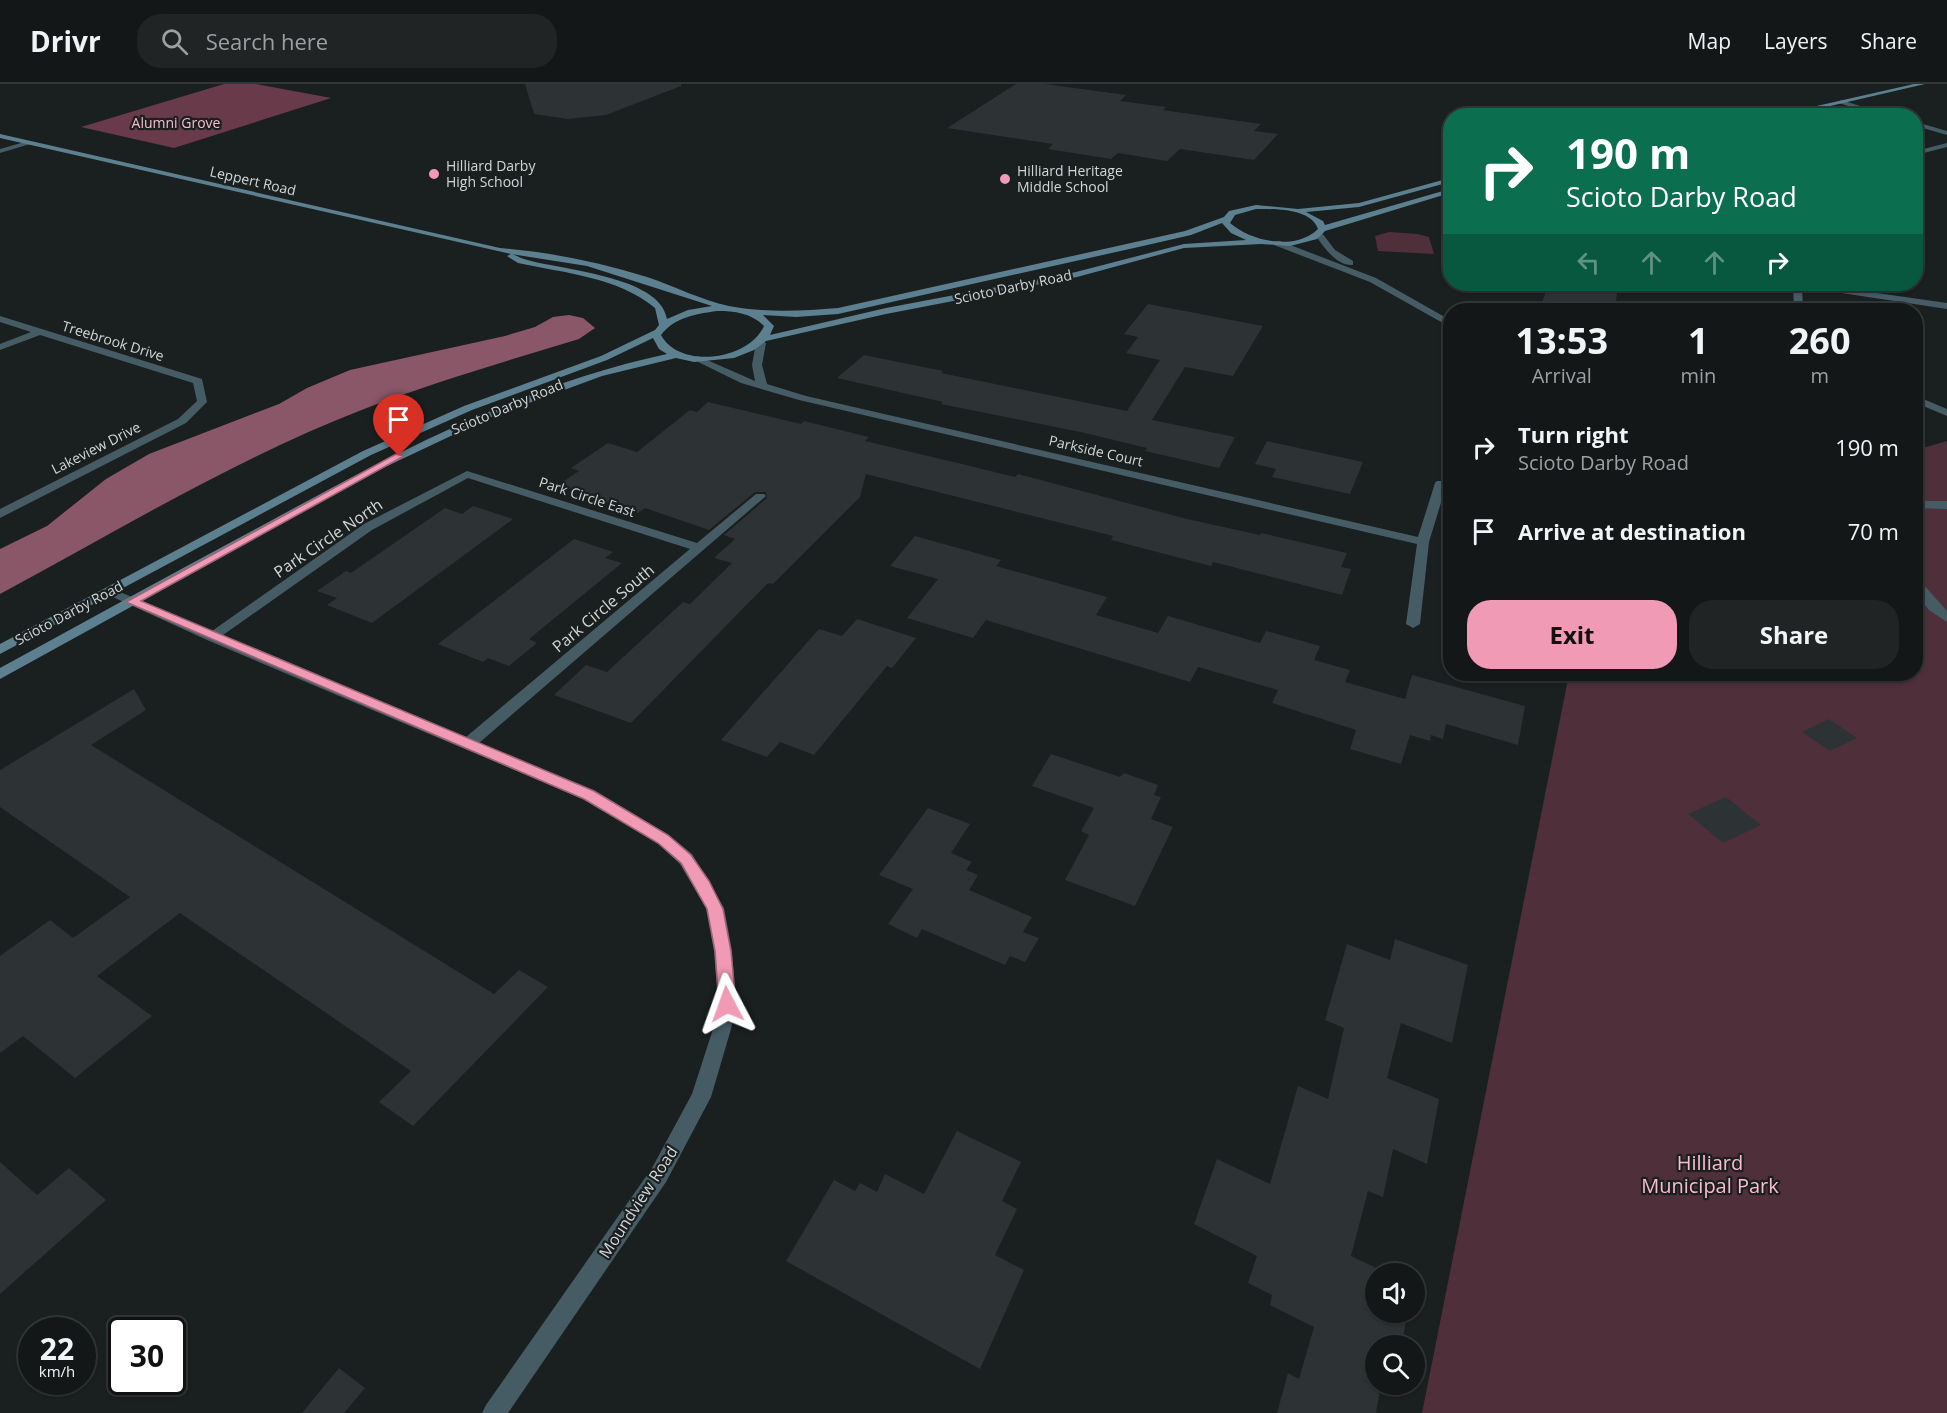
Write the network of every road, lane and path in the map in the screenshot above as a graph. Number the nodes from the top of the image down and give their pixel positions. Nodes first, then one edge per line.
1 (1922, 84) edge
2 (1841, 102) junction
3 (1813, 108) edge
4 (1861, 108) edge
5 (1923, 126) edge
6 (1947, 133) edge
7 (0, 136) edge
8 (28, 143) junction
9 (1947, 145) edge
10 (0, 151) edge
11 (1923, 151) edge
12 (1443, 182) edge
13 (1443, 193) edge
14 (1291, 210) junction
15 (1227, 219) junction
16 (1320, 232) junction
17 (1262, 241) junction
18 (1277, 243) junction
19 (500, 250) junction
20 (1373, 280) junction
21 (1846, 291) edge
22 (716, 304) junction
23 (858, 305) junction
24 (1947, 306) edge
25 (727, 308) junction
26 (751, 312) junction
27 (0, 320) edge
28 (1443, 320) edge
29 (661, 328) junction
30 (38, 332) junction
31 (762, 341) junction
32 (0, 347) edge
33 (676, 355) junction
34 (695, 358) junction
35 (763, 387) junction
36 (202, 402) joint
37 (1923, 402) edge
38 (1947, 413) edge
39 (467, 474) joint
40 (1441, 483) dead end
41 (760, 496) dead end
42 (1923, 505) edge
43 (1947, 505) edge
44 (0, 514) edge
45 (1423, 542) junction
46 (699, 548) junction
47 (108, 592) junction
48 (1923, 594) edge
49 (132, 602) junction
50 (1947, 618) edge
51 (1413, 624) dead end
52 (212, 637) junction
53 (0, 650) edge
54 (0, 674) edge
55 (468, 744) junction
56 (494, 1413) edge

1 - 2 main road
2 - 3 main road
2 - 4 street
5 - 6 street
7 - 8 main road, Leppert Road
8 - 10 street
8 - 19 main road, Leppert Road
9 - 11 street
12 - 14 main road
13 - 16 main road
14 - 15 main road, Scioto Darby Road
14 - 16 main road
15 - 17 main road
15 - 23 main road, Scioto Darby Road
16 - 18 main road
16 - 20 street
17 - 18 main road
17 - 31 main road, Scioto Darby Road
18 - 20 street
19 - 22 main road, Leppert Road
19 - 29 main road, Leppert Road
20 - 28 street
21 - 24 street
22 - 23 main road
22 - 25 main road, Leppert Road
23 - 26 main road, Scioto Darby Road
25 - 26 main road, Scioto Darby Road
25 - 29 main road, Scioto Darby Road
26 - 31 main road
27 - 30 street, Treebrook Drive
29 - 33 main road
29 - 47 main road, Scioto Darby Road
30 - 32 street
30 - 36 street, Treebrook Drive
31 - 34 main road, Scioto Darby Road
31 - 35 street
33 - 34 main road, Scioto Darby Road
33 - 49 main road, Scioto Darby Road
34 - 35 street, Parkside Court
35 - 45 street, Parkside Court
36 - 44 street, Lakeview Drive
37 - 38 street
39 - 46 street, Park Circle East
39 - 52 street, Park Circle North
40 - 45 street
41 - 46 street, Park Circle South
42 - 43 street
45 - 51 street
46 - 55 street, Park Circle South
47 - 49 street, Moundview Road
47 - 53 main road, Scioto Darby Road
48 - 50 street
49 - 52 street, Moundview Road
49 - 54 main road, Scioto Darby Road
52 - 55 street, Moundview Road
55 - 56 street, Moundview Road

